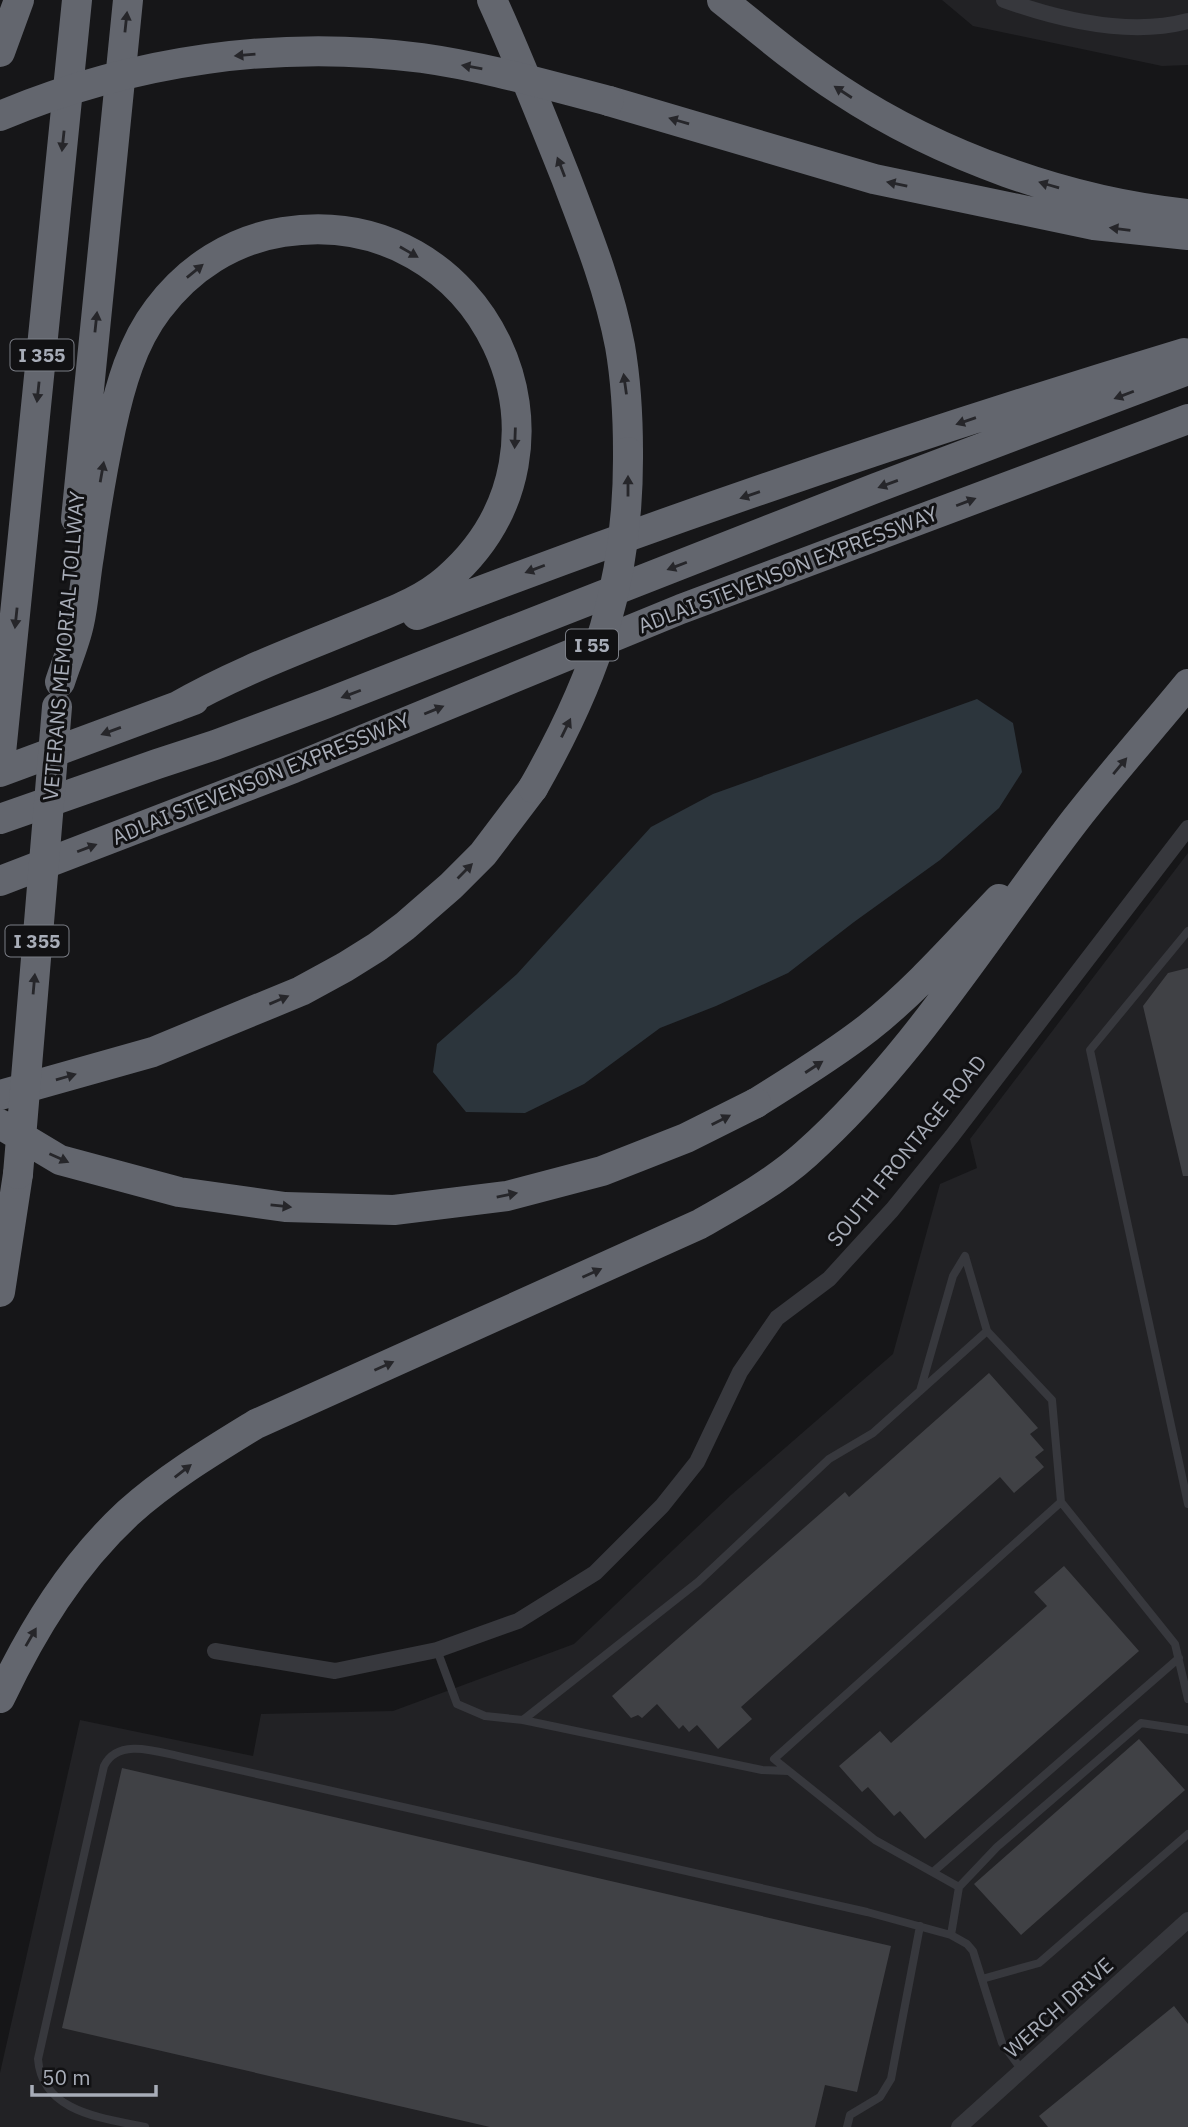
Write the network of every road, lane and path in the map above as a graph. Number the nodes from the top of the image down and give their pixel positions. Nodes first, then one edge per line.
1 (19, 0) edge
2 (78, 0) edge
3 (128, 0) edge
4 (492, 0) edge
5 (722, 0) edge
6 (1004, 0) edge
7 (1188, 21) edge
8 (0, 52) edge
9 (0, 116) edge
10 (1188, 214) edge
11 (1188, 235) edge
12 (1188, 351) edge
13 (1188, 370) edge
14 (1188, 419) edge
15 (1188, 684) edge
16 (58, 695) junction
17 (176, 707) junction
18 (0, 763) edge
19 (0, 772) edge
20 (1076, 818) junction
21 (0, 819) edge
22 (1188, 828) edge
23 (0, 881) edge
24 (1188, 931) edge
25 (0, 1095) edge
26 (0, 1125) edge
27 (0, 1292) edge
28 (987, 1331) junction
29 (920, 1391) junction
30 (1061, 1502) junction
31 (1188, 1504) edge
32 (437, 1650) junction
33 (215, 1651) dead end
34 (1179, 1658) junction
35 (0, 1698) edge
36 (1188, 1699) edge
37 (523, 1720) junction
38 (1188, 1730) edge
39 (789, 1771) junction
40 (1188, 1834) edge
41 (933, 1872) junction
42 (959, 1887) junction
43 (1188, 1920) edge
44 (920, 1926) junction
45 (951, 1935) junction
46 (982, 1979) junction
47 (1021, 2069) junction
48 (145, 2127) edge
49 (847, 2127) edge
50 (959, 2127) edge

1 - 8 highway
2 -> 18 highway, I 355
16 -> 3 highway, VETERANS MEMORIAL TOLLWAY / I 355
25 -> 4 highway, bridge
10 -> 5 highway
6 - 7 street
11 -> 9 highway, bridge
12 -> 17 highway
13 -> 21 highway, ADLAI STEVENSON EXPRESSWAY / I 55
23 -> 14 highway, ADLAI STEVENSON EXPRESSWAY / I 55
20 -> 15 highway
16 -> 17 highway
27 -> 16 highway, VETERANS MEMORIAL TOLLWAY / I 355, bridge
17 -> 19 highway
26 -> 20 highway, bridge
35 -> 20 highway
22 - 32 street, SOUTH FRONTAGE ROAD
24 - 31 lane
28 - 29 lane
28 - 29 lane
28 - 30 lane
29 - 37 lane
30 - 34 lane
30 - 39 lane
32 - 33 street, SOUTH FRONTAGE ROAD
32 - 37 lane
34 - 36 lane
34 - 41 lane
37 - 39 lane
38 - 42 lane
39 - 41 lane
40 - 46 lane
41 - 42 lane
42 - 45 lane
43 - 47 street, WERCH DRIVE
44 - 45 lane
44 - 48 lane
44 - 49 lane
45 - 46 lane
46 - 47 lane
47 - 50 street, WERCH DRIVE

